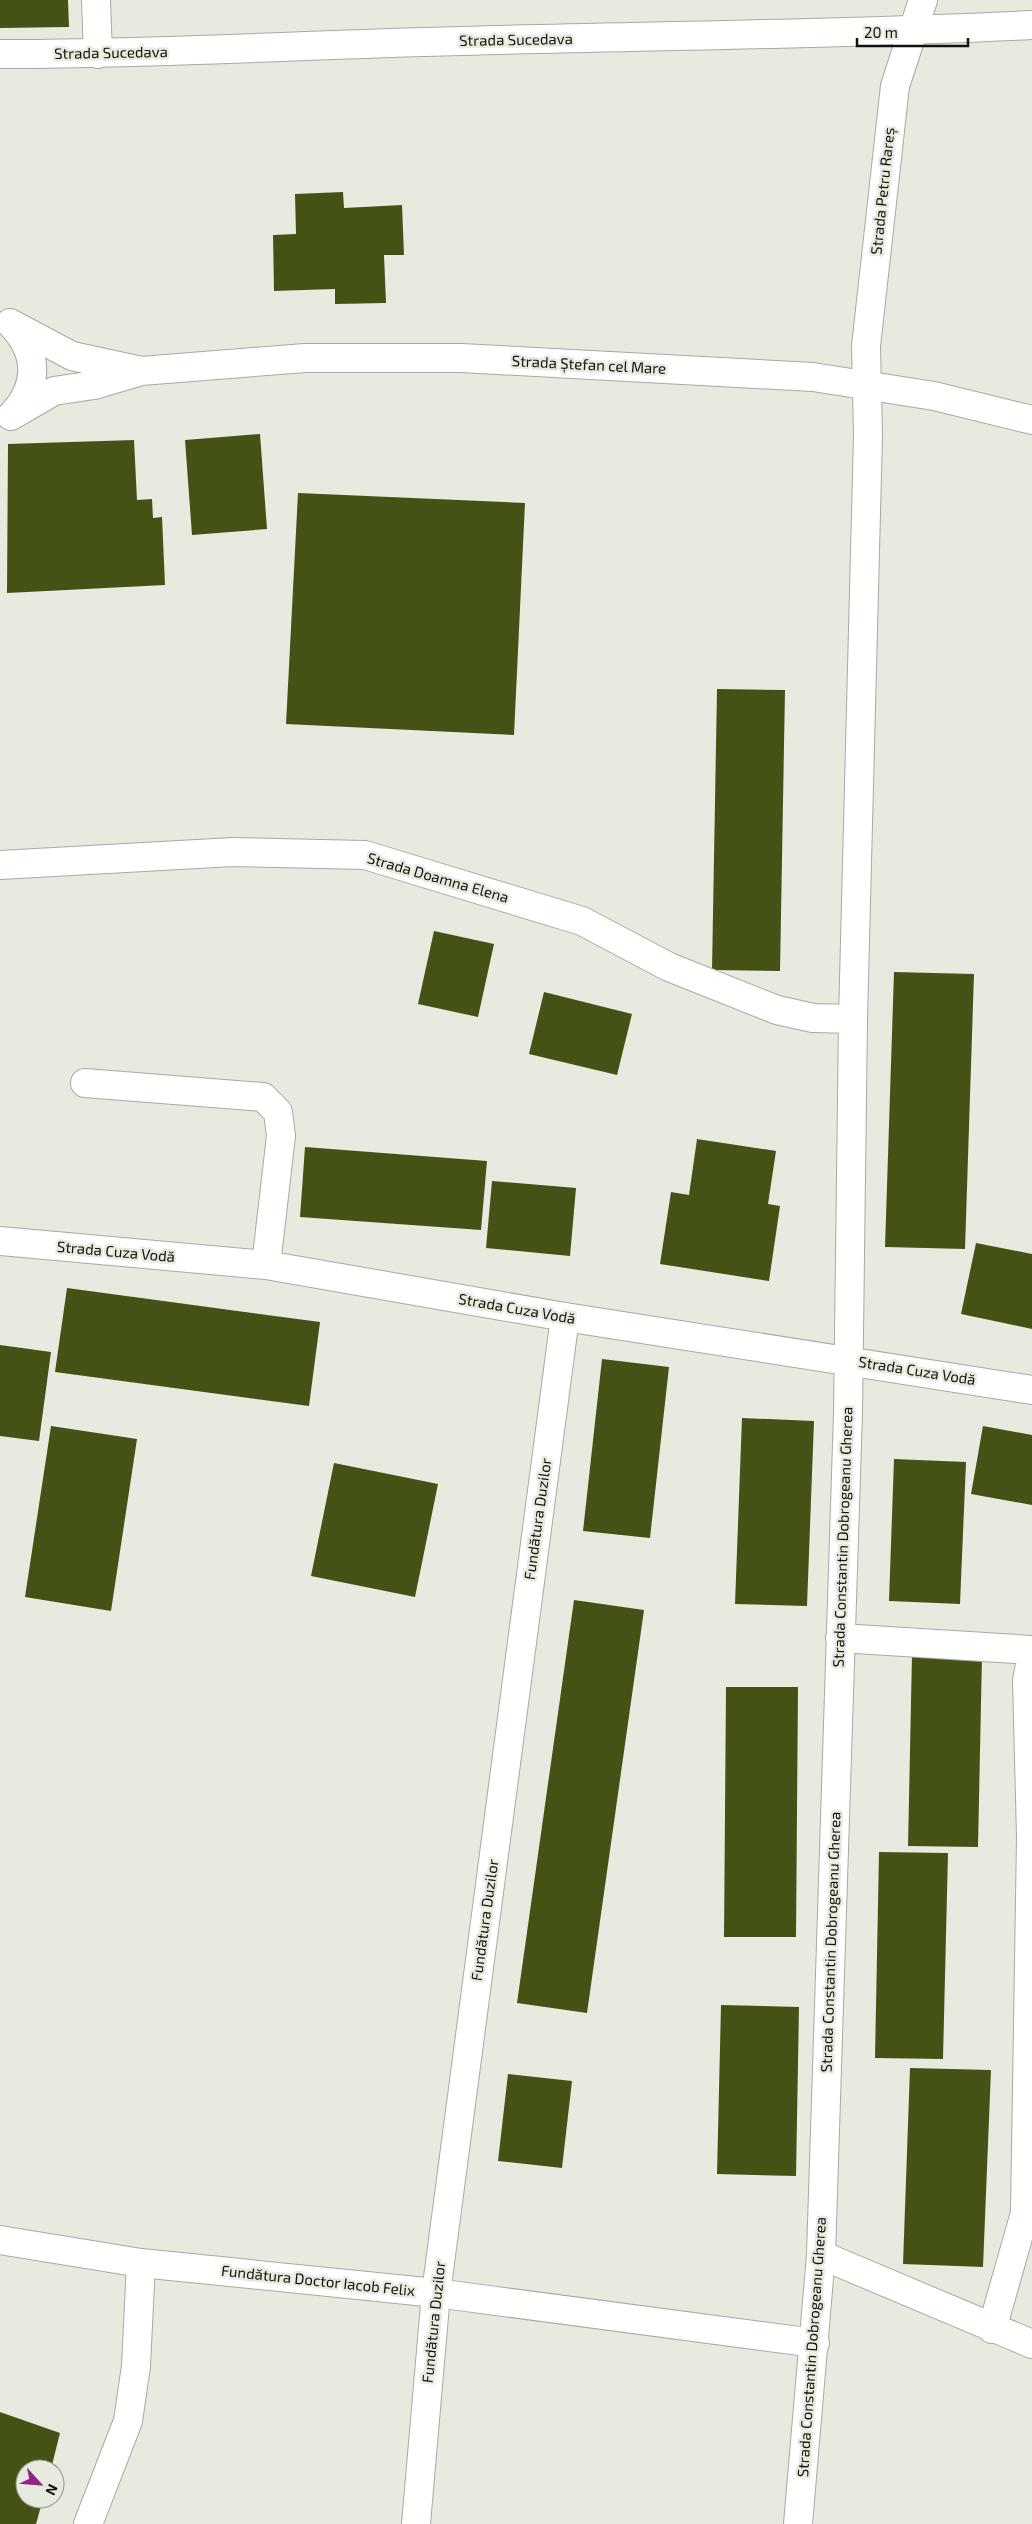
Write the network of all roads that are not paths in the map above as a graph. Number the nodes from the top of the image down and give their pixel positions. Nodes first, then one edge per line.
1 (96, 0) edge
2 (922, 0) edge
3 (1032, 25) edge
4 (912, 31) junction
5 (0, 54) edge
6 (98, 54) junction
7 (5, 319) edge
8 (141, 371) junction
9 (868, 385) junction
10 (6, 419) edge
11 (1032, 420) edge
12 (0, 865) edge
13 (853, 1019) junction
14 (85, 1083) dead end
15 (0, 1241) edge
16 (266, 1265) junction
17 (565, 1317) junction
18 (848, 1360) junction
19 (1032, 1390) edge
20 (840, 1638) junction
21 (1032, 1650) edge
22 (1032, 1655) edge
23 (1032, 1837) edge
24 (1029, 2214) edge
25 (0, 2240) edge
26 (821, 2255) junction
27 (141, 2263) junction
28 (436, 2293) junction
29 (992, 2328) junction
30 (815, 2344) junction
31 (1032, 2344) edge
32 (88, 2524) edge
33 (416, 2524) edge
34 (798, 2524) edge

1 - 6 street
2 - 4 street, Strada Petru Rareș
3 - 4 street, Strada Sucedava
4 - 6 street, Strada Sucedava
4 - 9 street, Strada Petru Rareș
5 - 6 street, Strada Sucedava
7 - 8 street, Strada Ștefan cel Mare
7 - 10 street
8 - 9 street, Strada Ștefan cel Mare
8 - 10 street, Strada Ștefan cel Mare
9 - 11 street, Strada Ștefan cel Mare
9 - 13 street, Strada Petru Rareș
12 - 13 street, Strada Doamna Elena
13 - 18 street, Strada Constantin Dobrogeanu Gherea
14 - 16 street
15 - 16 street, Strada Cuza Vodă
16 - 17 street, Strada Cuza Vodă
17 - 18 street, Strada Cuza Vodă
17 - 28 street, Fundătura Duzilor
18 - 19 street, Strada Cuza Vodă
18 - 20 street, Strada Constantin Dobrogeanu Gherea
20 - 21 street
20 - 26 street, Strada Constantin Dobrogeanu Gherea
22 - 23 street
23 - 24 street
24 - 29 street
25 - 27 street, Fundătura Doctor Iacob Felix
26 - 29 street
26 - 30 street, Strada Constantin Dobrogeanu Gherea
27 - 28 street, Fundătura Doctor Iacob Felix
27 - 32 street
28 - 30 street, Fundătura Doctor Iacob Felix
28 - 33 street, Fundătura Duzilor
29 - 31 street
30 - 34 street, Strada Constantin Dobrogeanu Gherea

